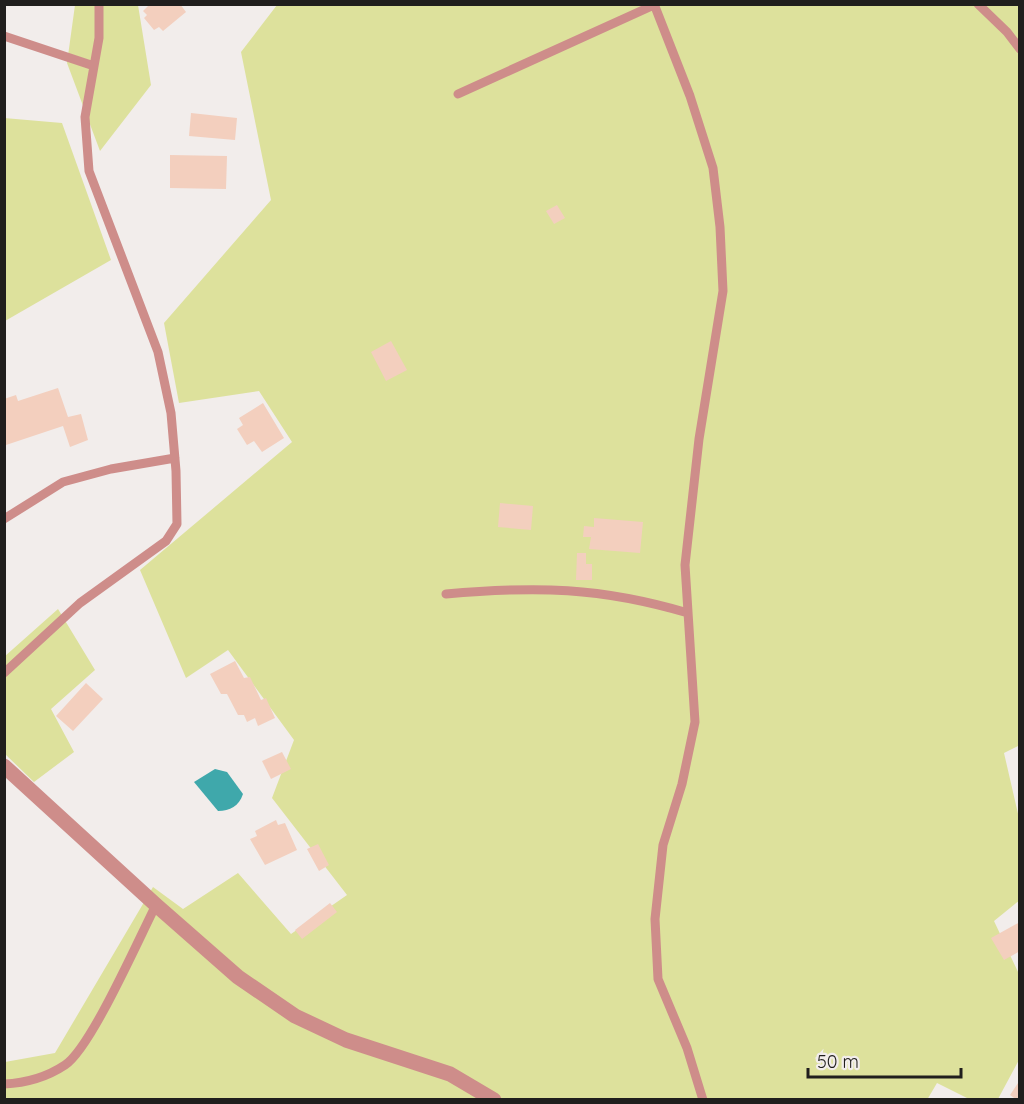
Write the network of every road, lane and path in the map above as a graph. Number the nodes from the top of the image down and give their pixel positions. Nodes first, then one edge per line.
1 (99, 4) edge
2 (978, 4) edge
3 (654, 5) edge
4 (4, 36) edge
5 (1020, 50) edge
6 (94, 66) junction
7 (458, 94) dead end
8 (175, 458) junction
9 (4, 519) edge
10 (446, 594) dead end
11 (688, 613) junction
12 (4, 673) edge
13 (4, 766) edge
14 (156, 905) junction
15 (4, 1084) edge
16 (494, 1100) edge
17 (703, 1100) edge

1 - 6 lane
2 - 5 lane
3 - 7 lane
3 - 11 lane
4 - 6 lane
6 - 8 lane
8 - 9 lane
8 - 12 lane
10 - 11 lane
11 - 17 lane
13 - 14 street
14 - 15 lane
14 - 16 street

